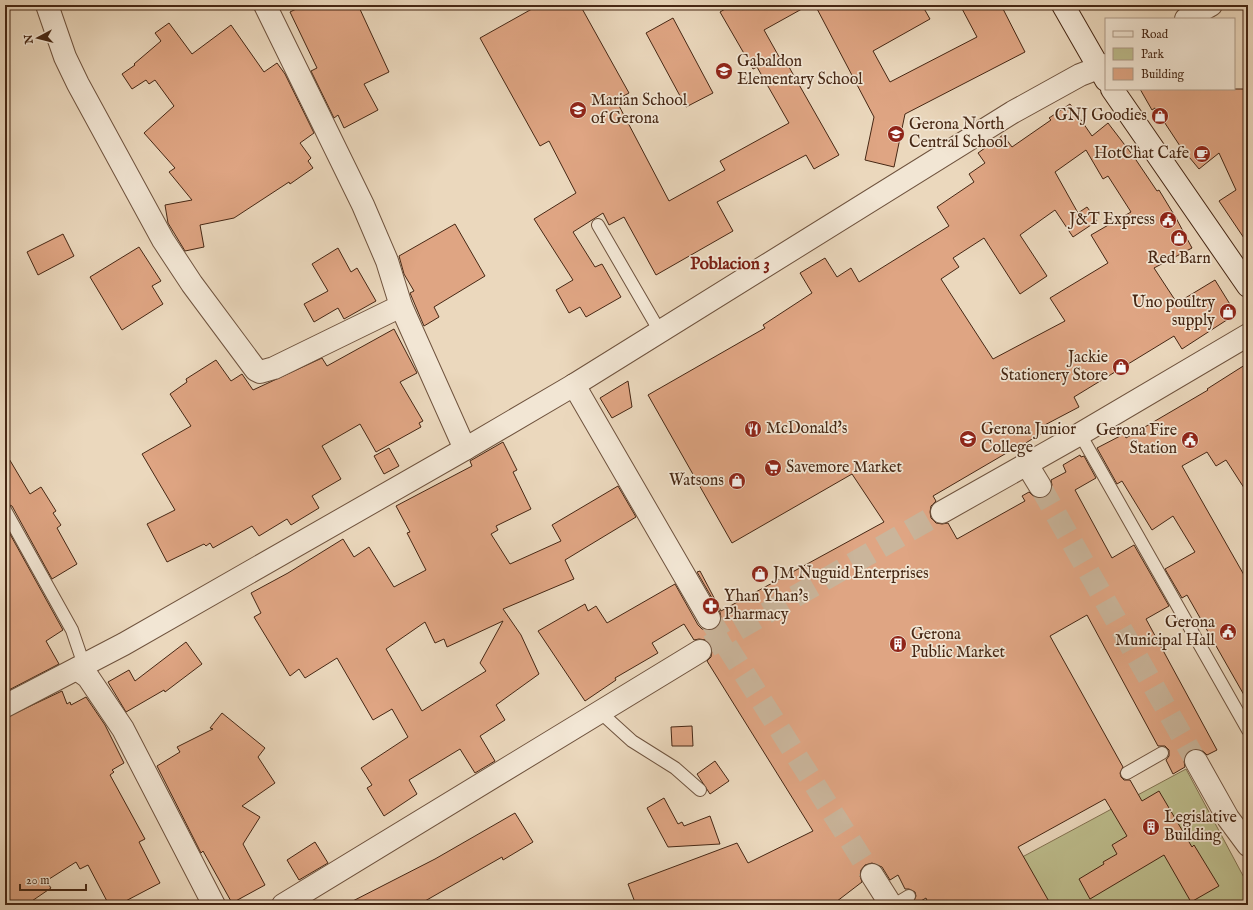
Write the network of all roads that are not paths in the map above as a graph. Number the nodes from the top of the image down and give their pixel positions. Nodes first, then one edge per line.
1 (47, 5) edge
2 (265, 5) edge
3 (1063, 5) edge
4 (1210, 5) edge
5 (1188, 18) edge
6 (1104, 71) edge
7 (1113, 90) edge
8 (598, 225) dead end
9 (1248, 286) edge
10 (401, 306) junction
11 (659, 330) junction
12 (1248, 335) edge
13 (574, 385) junction
14 (1080, 434) junction
15 (465, 449) junction
16 (1026, 463) junction
17 (1040, 486) tunnel mouth
18 (5, 510) edge
19 (942, 512) tunnel mouth
20 (709, 618) tunnel mouth
21 (700, 651) tunnel mouth
22 (81, 667) junction
23 (5, 706) edge
24 (600, 712) junction
25 (1248, 730) edge
26 (1162, 753) dead end
27 (1196, 761) tunnel mouth
28 (1127, 774) dead end
29 (700, 790) dead end
30 (1248, 845) edge
31 (872, 875) tunnel mouth
32 (898, 902) edge
33 (214, 905) edge
34 (283, 905) edge

1 - 10 street
2 - 10 street
3 - 6 street
4 - 5 street
6 - 11 street
7 - 9 street
8 - 11 lane
10 - 15 street
11 - 13 street
12 - 14 street
13 - 15 street
13 - 20 street
14 - 16 street
14 - 25 lane
15 - 22 street
16 - 17 street
16 - 19 street
18 - 22 lane
21 - 24 street
22 - 23 street
22 - 33 street
24 - 29 lane
24 - 34 street
26 - 28 lane
27 - 30 street
31 - 32 street

